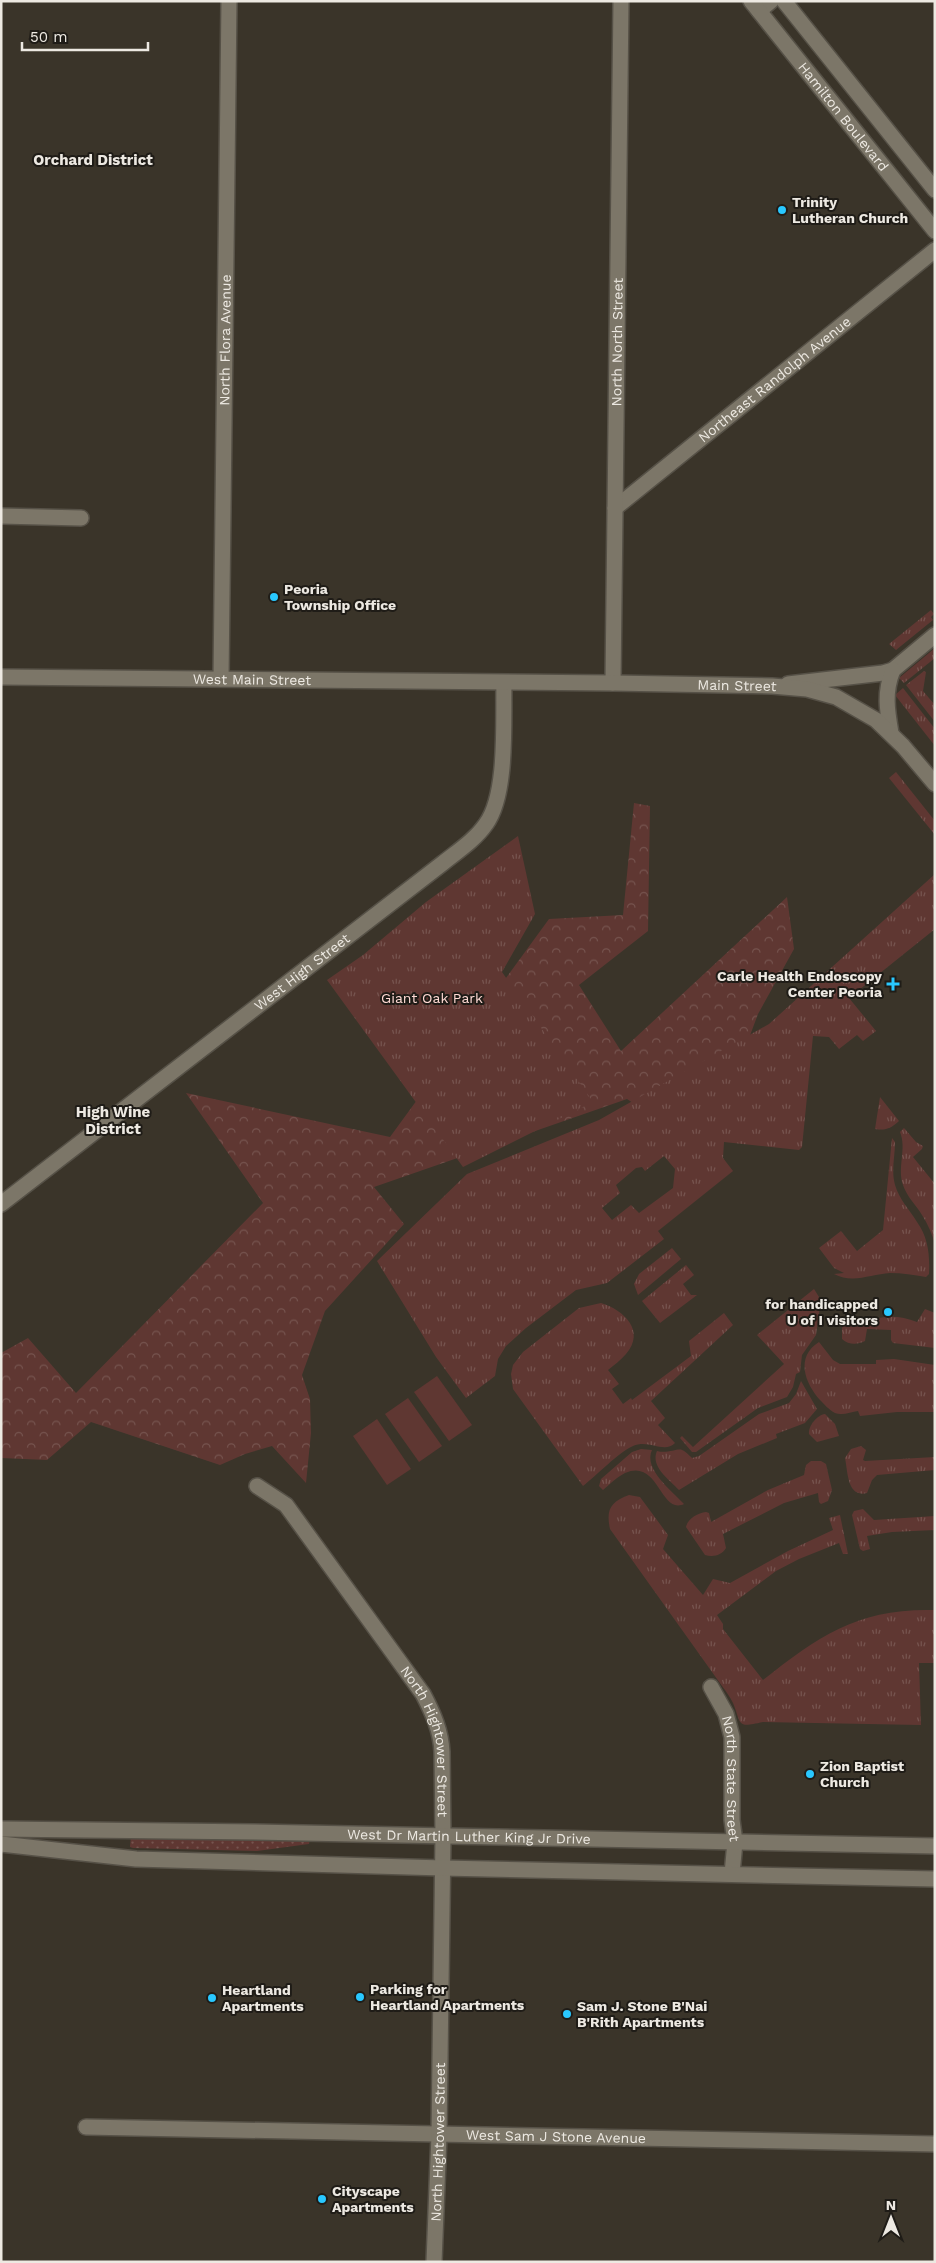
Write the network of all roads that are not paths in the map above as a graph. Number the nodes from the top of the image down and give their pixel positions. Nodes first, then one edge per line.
1 (229, 1) edge
2 (621, 1) edge
3 (771, 1) edge
4 (784, 1) edge
5 (755, 6) edge
6 (935, 190) edge
7 (935, 231) edge
8 (935, 250) edge
9 (615, 508) junction
10 (1, 516) edge
11 (80, 518) dead end
12 (935, 635) edge
13 (893, 670) junction
14 (1, 677) edge
15 (221, 680) junction
16 (504, 683) junction
17 (614, 683) junction
18 (772, 686) junction
19 (891, 733) junction
20 (935, 784) edge
21 (1, 1204) edge
22 (257, 1486) dead end
23 (711, 1687) dead end
24 (1, 1829) edge
25 (443, 1836) junction
26 (735, 1842) junction
27 (1, 1844) edge
28 (935, 1846) edge
29 (443, 1868) junction
30 (732, 1874) junction
31 (935, 1879) edge
32 (86, 2127) dead end
33 (439, 2135) junction
34 (935, 2144) edge
35 (434, 2262) edge

1 - 15 street, North Flora Avenue
2 - 9 street, North North Street
3 - 5 street
4 - 6 street, Hamilton Boulevard
5 - 7 street, Hamilton Boulevard
8 - 9 street, Northeast Randolph Avenue
9 - 17 street, North North Street
10 - 11 street
12 - 13 street
13 - 18 street
13 - 19 street
14 - 15 street, West Main Street
15 - 16 street, West Main Street
16 - 17 street, Main Street
16 - 21 street, West High Street
17 - 18 street, Main Street
18 - 19 street, Main Street
19 - 20 street, Main Street
22 - 25 street, North Hightower Street
23 - 26 street, North State Street
24 - 25 street, West Dr Martin Luther King Jr Drive
25 - 26 street, West Dr Martin Luther King Jr Drive
25 - 29 street, North Hightower Street
26 - 28 street, West Dr Martin Luther King Jr Drive
26 - 30 street, North State Street
27 - 29 street
29 - 30 street
29 - 33 street, North Hightower Street
30 - 31 street
32 - 33 street, West Sam J Stone Avenue
33 - 34 street, West Sam J Stone Avenue
33 - 35 street, North Hightower Street

